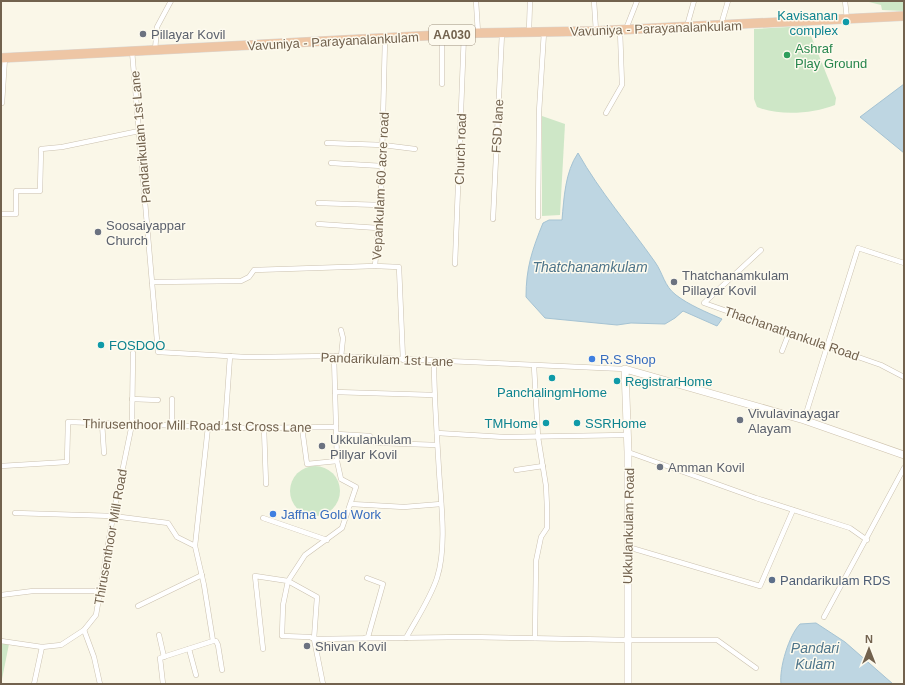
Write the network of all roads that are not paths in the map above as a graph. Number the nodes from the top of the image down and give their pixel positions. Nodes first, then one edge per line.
1 (171, 1) edge
2 (476, 1) edge
3 (530, 1) edge
4 (594, 1) edge
5 (637, 1) edge
6 (694, 1) edge
7 (728, 1) edge
8 (845, 1) edge
9 (904, 16) edge
10 (847, 19) junction
11 (721, 25) junction
12 (687, 26) junction
13 (623, 30) junction
14 (529, 31) junction
15 (596, 31) junction
16 (544, 32) junction
17 (478, 33) junction
18 (502, 33) junction
19 (464, 34) junction
20 (442, 36) junction
21 (385, 39) junction
22 (132, 50) junction
23 (155, 50) junction
24 (3, 58) edge
25 (442, 84) dead end
26 (2, 103) dead end
27 (606, 113) dead end
28 (139, 131) junction
29 (327, 143) dead end
30 (383, 145) junction
31 (415, 149) dead end
32 (331, 163) dead end
33 (382, 166) junction
34 (318, 203) dead end
35 (380, 205) junction
36 (1, 214) edge
37 (538, 217) dead end
38 (493, 219) dead end
39 (318, 224) dead end
40 (378, 228) junction
41 (760, 250) dead end
42 (904, 263) edge
43 (455, 264) dead end
44 (375, 266) junction
45 (152, 282) junction
46 (341, 330) dead end
47 (789, 333) junction
48 (827, 346) junction
49 (782, 351) dead end
50 (133, 353) dead end
51 (230, 356) junction
52 (334, 356) junction
53 (341, 356) junction
54 (403, 360) junction
55 (434, 361) junction
56 (534, 366) junction
57 (625, 369) junction
58 (904, 377) edge
59 (334, 392) junction
60 (434, 395) junction
61 (132, 399) junction
62 (172, 399) dead end
63 (158, 400) dead end
64 (804, 420) junction
65 (102, 424) junction
66 (132, 424) junction
67 (172, 426) junction
68 (336, 426) junction
69 (208, 427) junction
70 (225, 427) junction
71 (264, 428) junction
72 (302, 428) junction
73 (437, 433) junction
74 (337, 434) junction
75 (627, 435) junction
76 (538, 437) junction
77 (437, 445) junction
78 (628, 452) junction
79 (104, 454) dead end
80 (904, 455) edge
81 (337, 461) junction
82 (1, 466) edge
83 (543, 466) junction
84 (904, 468) edge
85 (516, 470) dead end
86 (266, 484) dead end
87 (351, 504) junction
88 (441, 504) junction
89 (793, 510) junction
90 (15, 513) dead end
91 (113, 516) junction
92 (262, 518) dead end
93 (327, 540) junction
94 (867, 540) junction
95 (195, 546) junction
96 (628, 547) junction
97 (202, 575) junction
98 (367, 578) dead end
99 (288, 581) junction
100 (101, 590) junction
101 (1, 594) edge
102 (138, 606) dead end
103 (824, 617) dead end
104 (84, 630) junction
105 (159, 635) dead end
106 (365, 638) junction
107 (406, 638) junction
108 (535, 638) junction
109 (314, 639) junction
110 (629, 640) junction
111 (1, 641) edge
112 (213, 641) junction
113 (42, 647) junction
114 (189, 649) junction
115 (263, 649) dead end
116 (164, 657) junction
117 (756, 668) dead end
118 (222, 670) dead end
119 (196, 675) dead end
120 (34, 684) edge
121 (100, 684) edge
122 (163, 684) edge
123 (323, 684) edge
124 (628, 684) edge

1 - 23 street
2 - 17 street
3 - 14 street
4 - 15 street
5 - 13 street
6 - 12 street
7 - 11 street
8 - 10 street
9 - 10 highway, Vavuniya - Parayanalankulam / AA030
10 - 11 highway, Vavuniya - Parayanalankulam / AA030
11 - 12 highway, Vavuniya - Parayanalankulam / AA030
12 - 13 highway, Vavuniya - Parayanalankulam / AA030
13 - 15 highway, Vavuniya - Parayanalankulam / AA030
13 - 27 street
14 - 16 highway, Vavuniya - Parayanalankulam / AA030
14 - 18 highway, Vavuniya - Parayanalankulam / AA030
15 - 16 highway, Vavuniya - Parayanalankulam / AA030
16 - 37 street
17 - 18 highway, Vavuniya - Parayanalankulam / AA030
17 - 19 highway, Vavuniya - Parayanalankulam / AA030
18 - 38 street, FSD lane
19 - 20 highway, Vavuniya - Parayanalankulam / AA030
19 - 43 street, Church road
20 - 21 highway, Vavuniya - Parayanalankulam / AA030
20 - 25 street
21 - 23 highway, Vavuniya - Parayanalankulam / AA030
21 - 30 street, Vepankulam 60 acre road
22 - 23 highway, Vavuniya - Parayanalankulam / AA030
22 - 24 highway, Vavuniya - Parayanalankulam / AA030
22 - 28 street, Pandarikulam 1st Lane
24 - 26 street
28 - 36 street
28 - 45 street, Pandarikulam 1st Lane
29 - 30 street
30 - 31 street
30 - 33 street, Vepankulam 60 acre road
32 - 33 street
33 - 35 street, Vepankulam 60 acre road
34 - 35 street
35 - 40 street, Vepankulam 60 acre road
39 - 40 street
40 - 44 street, Vepankulam 60 acre road
41 - 47 street, Thachanathankula Road
42 - 48 street
44 - 45 street
44 - 54 street, Vepankulam 60 acre road
45 - 51 street, Pandarikulam 1st Lane
46 - 53 street
47 - 48 street, Thachanathankula Road
47 - 49 street
48 - 58 street, Thachanathankula Road
48 - 64 street
50 - 61 street, Thirusenthoor Mill Road
51 - 52 street, Pandarikulam 1st Lane
51 - 70 street
52 - 53 street, Pandarikulam 1st Lane
52 - 59 street
53 - 54 street, Pandarikulam 1st Lane
54 - 55 street, Pandarikulam 1st Lane
55 - 56 street, Pandarikulam 1st Lane
55 - 60 street
56 - 57 street, Pandarikulam 1st Lane
56 - 76 street
57 - 64 street, Pandarikulam 1st Lane
57 - 75 street, Ukkulankulam Road
59 - 60 street
59 - 68 street
60 - 73 street
61 - 63 street
61 - 66 street, Thirusenthoor Mill Road
62 - 67 street
64 - 80 street, Pandarikulam 1st Lane
65 - 66 street, Thirusenthoor Mill Road 1st Cross Lane
65 - 79 street
65 - 82 street, Thirusenthoor Mill Road 1st Cross Lane
66 - 67 street, Thirusenthoor Mill Road 1st Cross Lane
66 - 91 street, Thirusenthoor Mill Road
67 - 69 street, Thirusenthoor Mill Road 1st Cross Lane
68 - 72 street, Thirusenthoor Mill Road 1st Cross Lane
68 - 74 street
69 - 70 street, Thirusenthoor Mill Road 1st Cross Lane
69 - 95 street
70 - 71 street, Thirusenthoor Mill Road 1st Cross Lane
71 - 72 street, Thirusenthoor Mill Road 1st Cross Lane
71 - 86 street
72 - 81 street
73 - 76 street
73 - 77 street
74 - 77 street
74 - 81 street
75 - 76 street
75 - 78 street, Ukkulankulam Road
76 - 83 street
77 - 88 street
78 - 89 street
78 - 96 street, Ukkulankulam Road
81 - 87 street
83 - 85 street
83 - 108 street
84 - 94 street
87 - 88 street
87 - 93 street
88 - 107 street
89 - 94 street
89 - 96 street
90 - 91 street
91 - 95 street
91 - 100 street, Thirusenthoor Mill Road
92 - 93 street
93 - 99 street
94 - 103 street
95 - 97 street
96 - 110 street, Ukkulankulam Road
97 - 102 street
97 - 112 street
98 - 106 street
99 - 109 street
99 - 109 street
99 - 115 street
100 - 101 street
100 - 104 street, Thirusenthoor Mill Road
104 - 113 street, Thirusenthoor Mill Road
104 - 121 street
105 - 116 street
106 - 107 street
106 - 109 street
107 - 108 street
108 - 110 street
109 - 123 street
110 - 117 street
110 - 124 street, Ukkulankulam Road
111 - 113 street, Thirusenthoor Mill Road
112 - 114 street
112 - 118 street
113 - 120 street
114 - 116 street
114 - 119 street
116 - 122 street

